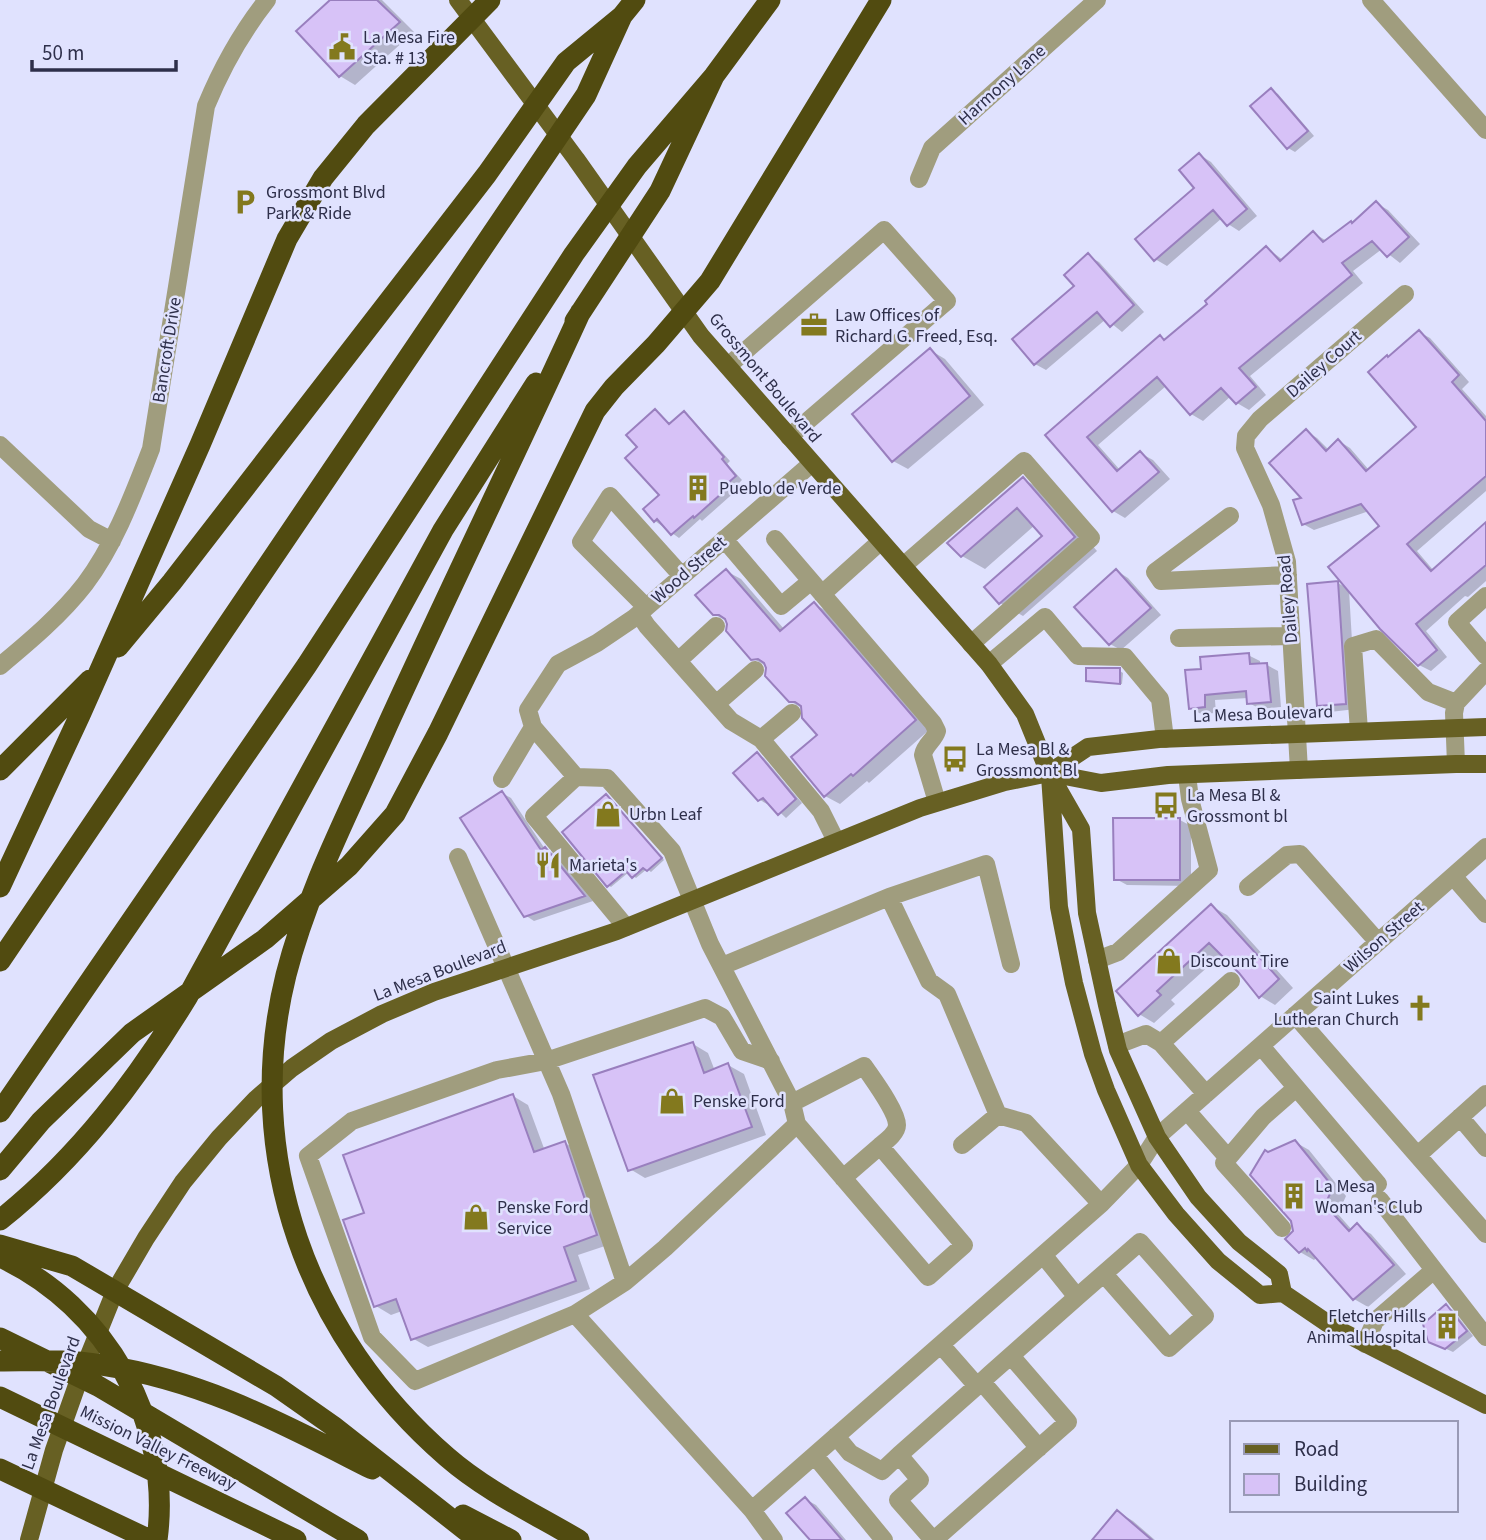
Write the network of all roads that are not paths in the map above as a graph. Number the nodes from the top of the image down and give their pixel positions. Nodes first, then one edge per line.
1 (267, 0) edge
2 (458, 0) edge
3 (491, 0) edge
4 (770, 0) edge
5 (881, 0) edge
6 (1097, 0) edge
7 (1371, 0) edge
8 (629, 8) edge
9 (473, 18) junction
10 (713, 76) junction
11 (1486, 130) edge
12 (919, 179) dead end
13 (1405, 294) dead end
14 (582, 311) junction
15 (684, 313) junction
16 (728, 366) junction
17 (1246, 436) joint
18 (789, 438) junction
19 (0, 445) edge
20 (811, 464) junction
21 (1230, 516) dead end
22 (724, 539) junction
23 (775, 539) dead end
24 (111, 541) junction
25 (881, 541) junction
26 (903, 566) junction
27 (1288, 575) junction
28 (682, 576) junction
29 (816, 587) junction
30 (1486, 596) edge
31 (642, 610) junction
32 (716, 626) dead end
33 (1291, 636) junction
34 (1179, 638) dead end
35 (971, 644) junction
36 (1486, 656) edge
37 (678, 661) junction
38 (989, 664) junction
39 (0, 666) edge
40 (755, 670) dead end
41 (1486, 671) edge
42 (1456, 703) junction
43 (716, 704) junction
44 (792, 713) dead end
45 (533, 727) junction
46 (1456, 727) junction
47 (1486, 727) edge
48 (1359, 731) junction
49 (1297, 733) junction
50 (761, 739) junction
51 (1166, 739) junction
52 (1456, 764) junction
53 (1486, 764) edge
54 (0, 770) edge
55 (1299, 770) junction
56 (1049, 773) junction
57 (1187, 775) junction
58 (576, 777) junction
59 (502, 779) dead end
60 (937, 802) junction
61 (836, 841) junction
62 (1486, 847) edge
63 (458, 857) dead end
64 (1453, 876) junction
65 (1, 886) edge
66 (1248, 887) dead end
67 (889, 897) junction
68 (693, 899) junction
69 (1486, 914) edge
70 (626, 927) junction
71 (1378, 942) junction
72 (1097, 960) junction
73 (0, 961) edge
74 (1011, 964) dead end
75 (722, 966) junction
76 (505, 968) junction
77 (1231, 981) dead end
78 (1295, 1015) junction
79 (1161, 1043) junction
80 (1117, 1045) junction
81 (1261, 1046) junction
82 (546, 1060) junction
83 (771, 1061) junction
84 (1296, 1088) junction
85 (1206, 1094) junction
86 (1486, 1094) edge
87 (792, 1103) junction
88 (1187, 1111) junction
89 (0, 1112) edge
90 (998, 1115) junction
91 (1460, 1118) junction
92 (797, 1124) junction
93 (1157, 1138) junction
94 (962, 1145) dead end
95 (880, 1146) junction
96 (1486, 1148) edge
97 (1418, 1155) junction
98 (1228, 1158) junction
99 (1139, 1165) junction
100 (0, 1170) edge
101 (843, 1178) junction
102 (1101, 1204) junction
103 (0, 1220) edge
104 (1282, 1228) dead end
105 (1486, 1234) edge
106 (0, 1245) edge
107 (1044, 1256) junction
108 (0, 1257) edge
109 (1434, 1270) junction
110 (1104, 1274) junction
111 (625, 1282) junction
112 (115, 1292) junction
113 (1283, 1293) junction
114 (1077, 1297) junction
115 (575, 1314) junction
116 (1486, 1337) edge
117 (0, 1338) edge
118 (1365, 1344) junction
119 (942, 1345) junction
120 (1011, 1356) junction
121 (0, 1361) edge
122 (983, 1380) junction
123 (0, 1397) edge
124 (1486, 1405) edge
125 (836, 1437) junction
126 (1039, 1448) junction
127 (899, 1455) junction
128 (814, 1456) junction
129 (0, 1469) edge
130 (752, 1510) junction
131 (29, 1540) edge
132 (150, 1540) edge
133 (157, 1540) edge
134 (296, 1540) edge
135 (358, 1540) edge
136 (478, 1540) edge
137 (511, 1540) edge
138 (579, 1540) edge
139 (774, 1540) edge
140 (884, 1540) edge
141 (934, 1540) edge

1 - 24 street, Bancroft Drive
2 - 9 main road, Grossmont Boulevard
3 - 9 highway
4 - 10 highway
5 - 15 highway
6 - 12 street, Harmony Lane
7 - 11 street
8 - 54 highway
8 - 73 highway
9 - 15 main road, Grossmont Boulevard
9 - 65 highway
10 - 14 highway
10 - 89 highway
13 - 17 street, Dailey Court
14 - 103 highway
14 - 138 highway
15 - 16 main road, Grossmont Boulevard
15 - 100 highway
16 - 18 main road, Grossmont Boulevard
16 - 18 street
17 - 27 street, Dailey Road
18 - 20 main road, Grossmont Boulevard
19 - 24 street
20 - 22 street, Wood Street
20 - 25 main road, Grossmont Boulevard
21 - 27 street
22 - 28 street, Wood Street
22 - 29 street
23 - 29 street
24 - 39 street, Bancroft Drive
25 - 26 main road, Grossmont Boulevard
25 - 29 street
26 - 35 main road, Grossmont Boulevard
26 - 35 street
27 - 33 street, Dailey Road
28 - 31 street, Wood Street
28 - 31 street
29 - 60 street
30 - 36 street
31 - 37 street
31 - 45 street, Wood Street
32 - 37 street
33 - 34 street
33 - 49 street, Dailey Road
35 - 38 main road, Grossmont Boulevard
37 - 43 street
38 - 51 street
38 - 56 main road, Grossmont Boulevard
40 - 43 street
41 - 42 street
42 - 46 street
42 - 48 street
43 - 50 street
44 - 50 street
45 - 58 street
45 - 59 street
46 - 47 main road, La Mesa Boulevard
46 - 48 main road, La Mesa Boulevard
46 - 52 street
48 - 49 main road, La Mesa Boulevard
49 - 51 main road, La Mesa Boulevard
49 - 55 street, Dailey Road
50 - 61 street
51 - 56 main road, La Mesa Boulevard
52 - 53 main road, La Mesa Boulevard
52 - 55 main road, La Mesa Boulevard
55 - 57 main road, La Mesa Boulevard
56 - 57 main road, La Mesa Boulevard
56 - 60 main road, La Mesa Boulevard
56 - 72 main road, Grossmont Boulevard
56 - 99 main road, Grossmont Boulevard
57 - 72 street
58 - 68 street
58 - 70 street
60 - 61 main road, La Mesa Boulevard
61 - 68 main road, La Mesa Boulevard
62 - 64 street, Wilson Street
63 - 76 street
64 - 69 street
64 - 71 street, Wilson Street
66 - 71 street
67 - 74 street
67 - 75 street
67 - 90 street
68 - 70 main road, La Mesa Boulevard
68 - 75 street
70 - 76 main road, La Mesa Boulevard
71 - 78 street, Wilson Street
72 - 80 main road, Grossmont Boulevard
75 - 83 street
76 - 82 street
76 - 112 main road, La Mesa Boulevard
77 - 79 street
78 - 81 street, Wilson Street
78 - 97 street
79 - 80 street
79 - 85 street
80 - 93 main road, Grossmont Boulevard
81 - 84 street
81 - 85 street, Wilson Street
82 - 83 street
82 - 111 street
82 - 115 street
83 - 87 street
84 - 98 street
84 - 109 street
85 - 88 street, Wilson Street
86 - 91 street
87 - 92 street
87 - 95 street
88 - 93 street, Wilson Street
88 - 98 street
90 - 94 street
90 - 102 street
91 - 96 street
91 - 97 street
92 - 101 street
92 - 111 street
93 - 99 street, Wilson Street
93 - 113 main road, Grossmont Boulevard
95 - 101 street
95 - 101 street
97 - 105 street
98 - 104 street
99 - 102 street, Wilson Street
99 - 113 main road, Grossmont Boulevard
102 - 107 street, Wilson Street
106 - 112 highway
107 - 114 street
107 - 119 street, Wilson Street
108 - 133 highway
109 - 116 street
109 - 118 street
110 - 110 street
110 - 114 street
111 - 115 street
112 - 131 main road, La Mesa Boulevard
112 - 136 highway
113 - 118 main road, Grossmont Boulevard
114 - 120 street
115 - 130 street
117 - 135 highway
118 - 124 main road, Grossmont Boulevard
119 - 122 street
119 - 125 street, Wilson Street
120 - 122 street
120 - 126 street
121 - 137 highway
122 - 126 street
122 - 127 street
123 - 134 highway, Mission Valley Freeway
125 - 127 street
125 - 128 street, Wilson Street
126 - 141 street
127 - 141 street
128 - 130 street, Wilson Street
128 - 140 street
129 - 132 highway
130 - 139 street

